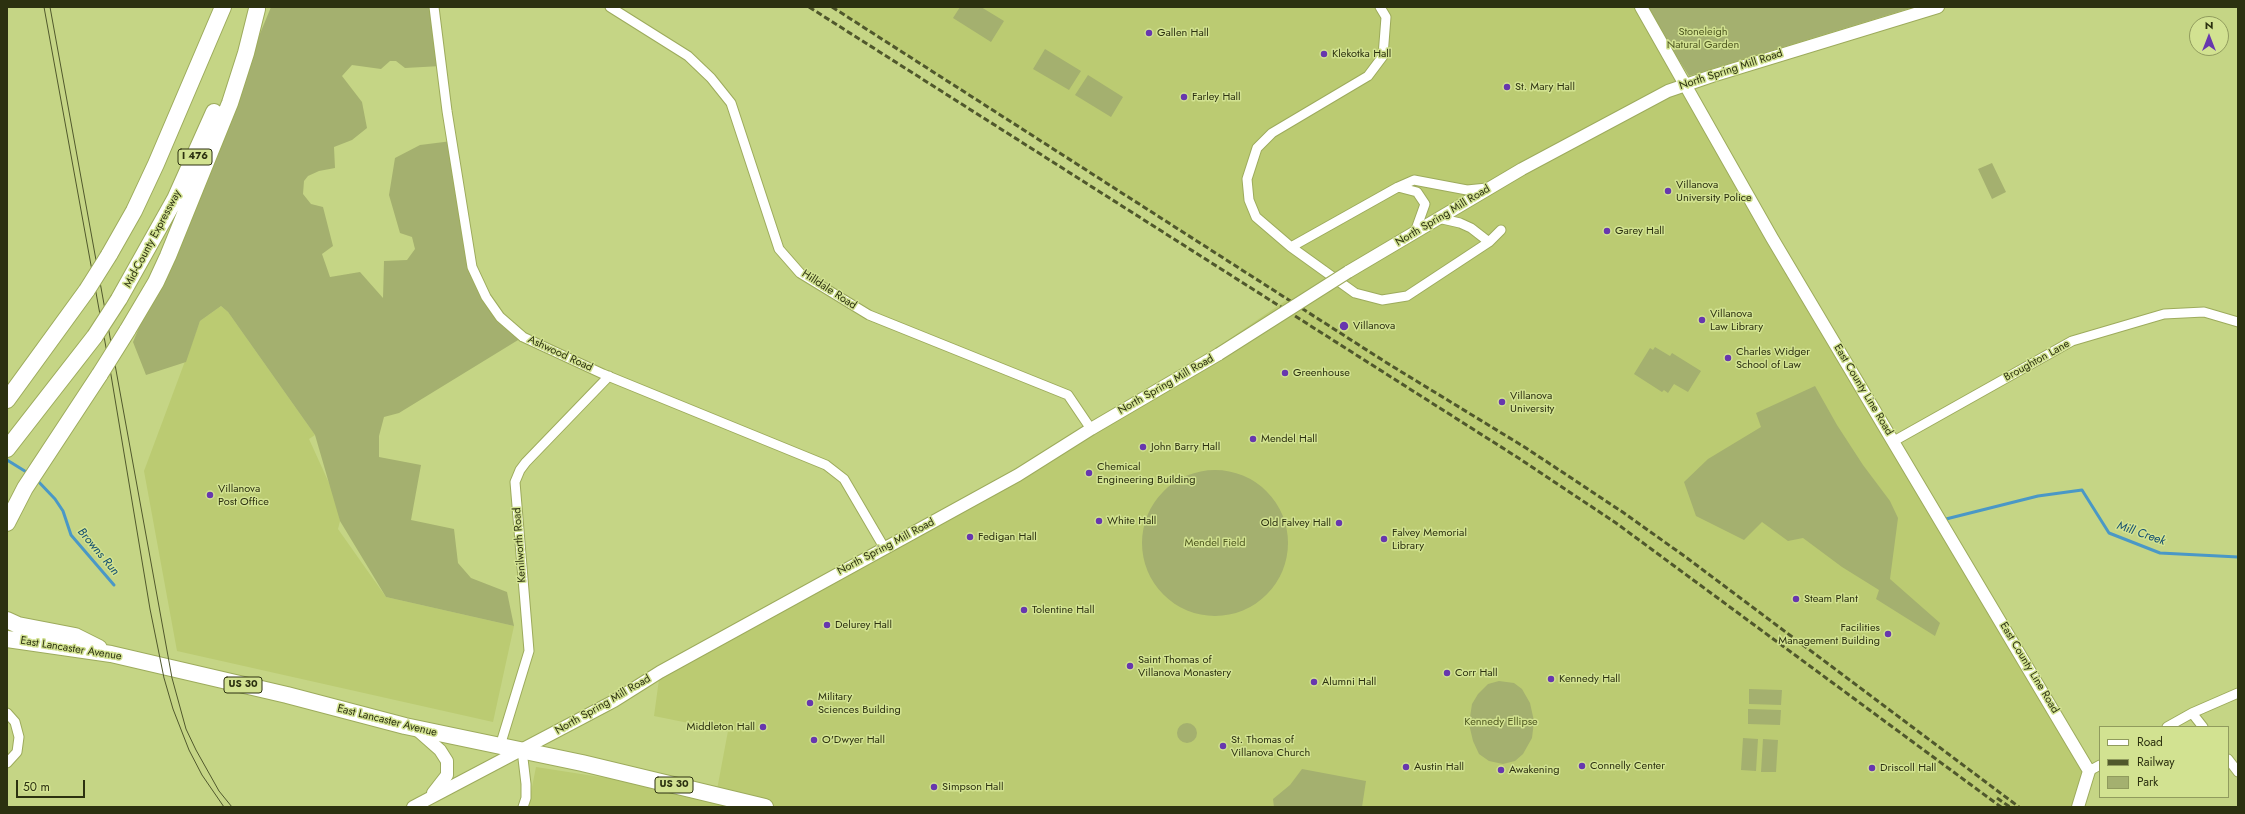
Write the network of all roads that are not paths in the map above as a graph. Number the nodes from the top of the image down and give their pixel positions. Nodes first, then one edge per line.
1 (223, 7) edge
2 (434, 7) edge
3 (610, 7) edge
4 (1380, 7) edge
5 (1641, 7) edge
6 (1938, 7) edge
7 (257, 8) edge
8 (1684, 85) junction
9 (1495, 185) junction
10 (1398, 187) junction
11 (1438, 218) junction
12 (1501, 230) dead end
13 (1415, 232) junction
14 (1489, 242) junction
15 (1291, 247) junction
16 (2238, 322) edge
17 (609, 376) junction
18 (7, 400) edge
19 (1091, 429) junction
20 (1894, 441) junction
21 (7, 449) edge
22 (7, 523) edge
23 (885, 549) junction
24 (7, 620) edge
25 (7, 639) edge
26 (111, 654) junction
27 (2238, 693) edge
28 (7, 713) edge
29 (2192, 713) junction
30 (2169, 726) edge
31 (2202, 726) edge
32 (415, 728) junction
33 (500, 746) junction
34 (522, 750) junction
35 (2229, 760) edge
36 (7, 763) edge
37 (2099, 766) edge
38 (2089, 771) junction
39 (2238, 772) edge
40 (428, 798) junction
41 (413, 807) edge
42 (523, 807) edge
43 (765, 807) edge
44 (2078, 807) edge

1 - 18 highway, I 476, bridge
2 - 17 street, Ashwood Road
3 - 19 street, Hilldale Road
4 - 15 street
5 - 8 main road, East County Line Road
6 - 8 main road, North Spring Mill Road
7 - 21 highway, Mid-County Expressway / I 476, bridge
7 - 22 highway, bridge
8 - 9 main road, North Spring Mill Road
8 - 20 main road, East County Line Road
9 - 10 street
9 - 11 main road, North Spring Mill Road
10 - 13 street
10 - 15 street
11 - 13 main road, North Spring Mill Road
11 - 14 street
12 - 14 street
13 - 19 main road, North Spring Mill Road, bridge
14 - 15 street
16 - 20 street, Broughton Lane
17 - 23 street, Ashwood Road
17 - 33 street, Kenilworth Road
19 - 23 main road, North Spring Mill Road
20 - 38 main road, East County Line Road
23 - 34 main road, North Spring Mill Road
24 - 26 highway
25 - 26 highway, East Lancaster Avenue / US 30
26 - 32 highway, East Lancaster Avenue / US 30
27 - 29 street
28 - 36 street
29 - 30 street
29 - 31 street
32 - 33 highway, East Lancaster Avenue / US 30
32 - 40 main road
33 - 34 highway, East Lancaster Avenue / US 30
34 - 40 main road, North Spring Mill Road
34 - 42 street
34 - 43 highway, East Lancaster Avenue / US 30
35 - 39 street
37 - 38 street
38 - 44 main road
40 - 41 main road, North Spring Mill Road

